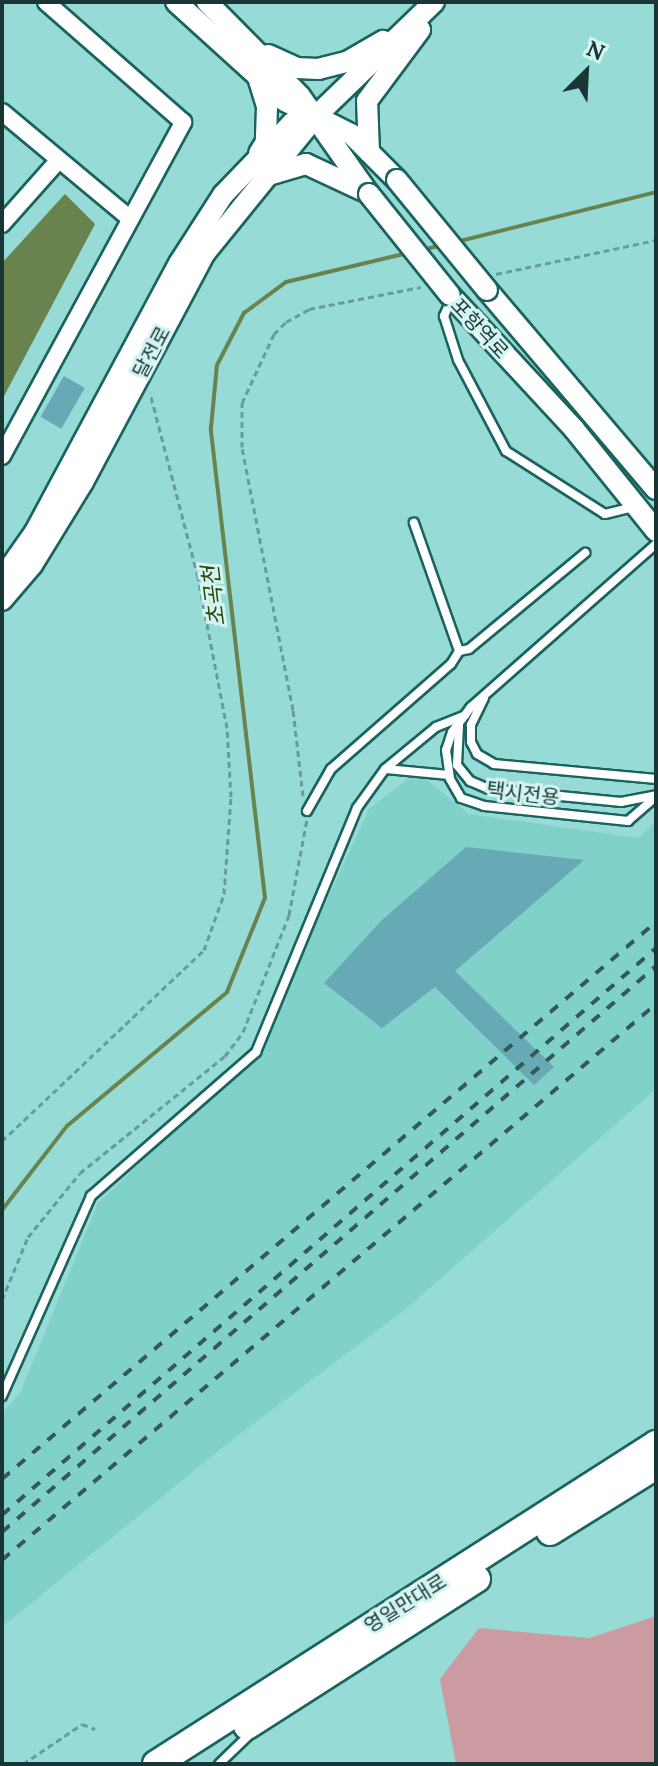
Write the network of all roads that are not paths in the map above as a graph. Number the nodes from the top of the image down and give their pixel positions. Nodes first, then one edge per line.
1 (46, 2) edge
2 (176, 2) edge
3 (207, 2) edge
4 (436, 2) edge
5 (410, 25) junction
6 (263, 53) junction
7 (258, 77) junction
8 (2, 112) edge
9 (316, 116) junction
10 (369, 152) junction
11 (58, 161) junction
12 (256, 171) junction
13 (369, 194) junction
14 (129, 218) junction
15 (2, 224) edge
16 (446, 292) junction
17 (2, 456) edge
18 (656, 489) edge
19 (638, 506) junction
20 (414, 523) dead end
21 (656, 531) edge
22 (656, 544) edge
23 (585, 553) dead end
24 (2, 579) edge
25 (2, 600) edge
26 (459, 651) junction
27 (486, 693) junction
28 (462, 718) junction
29 (385, 769) junction
30 (449, 775) junction
31 (656, 779) edge
32 (656, 796) edge
33 (307, 811) road end
34 (2, 1396) edge
35 (656, 1444) edge
36 (656, 1466) edge
37 (293, 1697) junction
38 (156, 1764) edge
39 (186, 1764) edge
40 (219, 1764) edge

1 - 14 street
2 - 7 street, 포항역로
3 - 6 street, 포항역로
4 - 5 street, 달전로
4 - 10 street
5 - 6 street
5 - 9 street, 달전로
6 - 9 street, 포항역로
7 - 9 street, 포항역로
7 - 12 street
8 - 11 street
9 - 10 street, 포항역로
9 - 12 street, 달전로
9 - 13 street, 포항역로
10 - 18 street, 포항역로, bridge
11 - 14 street
11 - 15 street
12 - 13 street
12 - 24 street, 달전로
12 - 25 street, 달전로
13 - 16 street, 포항역로, bridge
14 - 17 street
16 - 19 street, 포항역로
16 - 19 lane
19 - 21 street, 포항역로
20 - 26 lane
22 - 27 lane
23 - 26 lane
26 - 33 lane
27 - 28 lane
27 - 31 lane
28 - 29 lane
28 - 30 lane
28 - 32 lane
29 - 30 lane
29 - 34 lane
30 - 32 lane, 택시전용
35 - 38 highway, 영일만대로
36 - 37 highway, 영일만대로
37 - 39 highway, 영일만대로
37 - 40 lane

